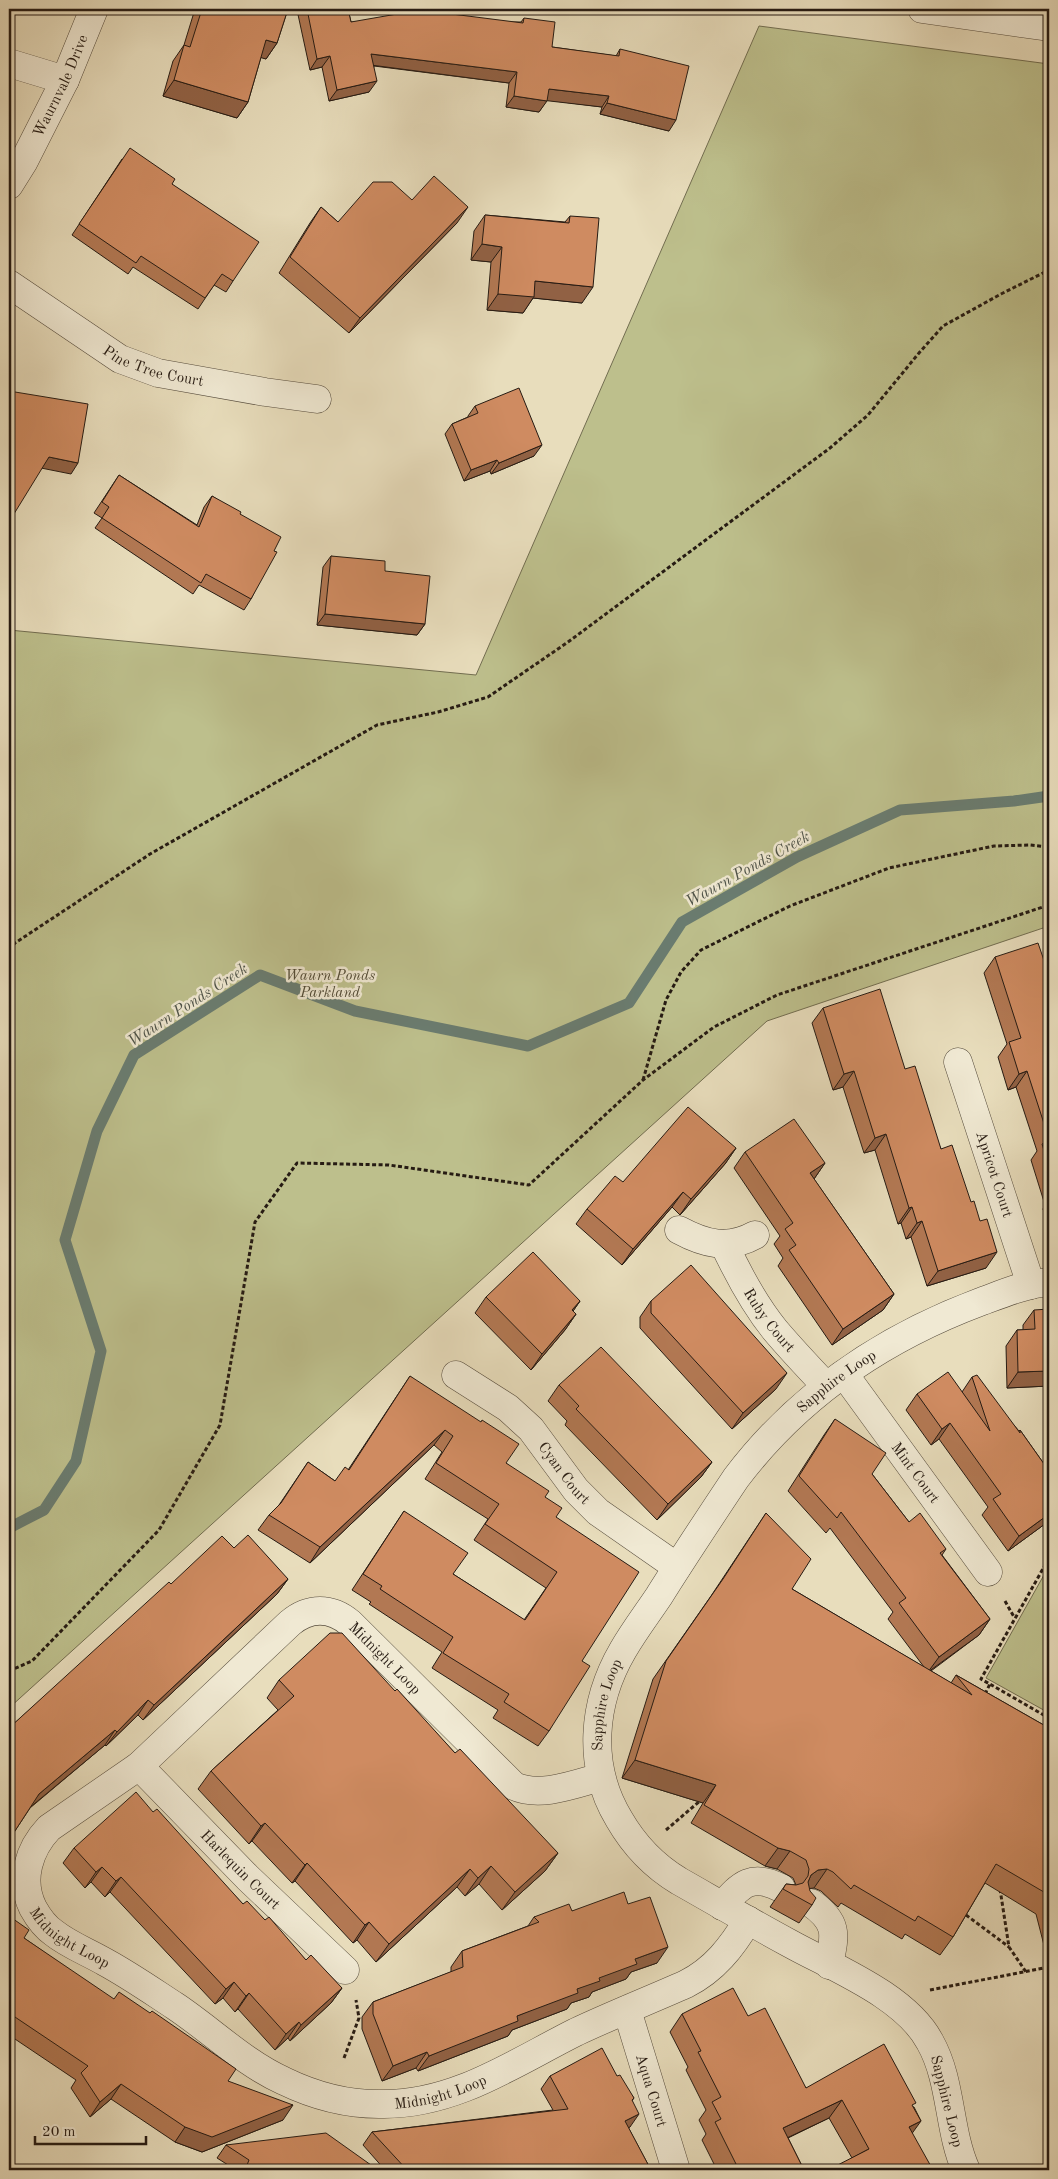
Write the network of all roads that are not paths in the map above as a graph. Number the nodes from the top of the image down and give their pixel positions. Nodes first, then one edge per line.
1 (94, 9) edge
2 (922, 9) edge
3 (1012, 15) edge
4 (1049, 28) edge
5 (9, 63) edge
6 (65, 80) junction
7 (9, 185) edge
8 (9, 284) edge
9 (317, 399) dead end
10 (958, 1062) dead end
11 (679, 1230) dead end
12 (755, 1236) dead end
13 (724, 1244) junction
14 (1040, 1283) edge
15 (456, 1375) dead end
16 (835, 1380) junction
17 (677, 1567) junction
18 (988, 1572) dead end
19 (139, 1766) junction
20 (601, 1777) junction
21 (781, 1888) edge
22 (811, 1904) edge
23 (722, 1906) junction
24 (748, 1920) junction
25 (829, 1965) junction
26 (345, 1970) road end
27 (627, 2010) junction
28 (676, 2170) edge
29 (966, 2170) edge

1 - 6 street, Waurnvale Drive
2 - 3 street
3 - 4 street
5 - 6 street
6 - 7 street, Waurnvale Drive
8 - 9 street, Pine Tree Court
10 - 14 street, Apricot Court
11 - 13 street
12 - 13 street
13 - 16 street, Ruby Court
14 - 16 street, Sapphire Loop
15 - 17 street, Cyan Court
16 - 17 street, Sapphire Loop
16 - 18 street, Mint Court
17 - 20 street, Sapphire Loop
19 - 20 street, Midnight Loop
19 - 26 street, Harlequin Court
19 - 27 street, Midnight Loop
20 - 23 street, Sapphire Loop
21 - 23 street
22 - 25 street
23 - 24 street, Sapphire Loop
24 - 25 street, Sapphire Loop
24 - 27 street, Midnight Loop
25 - 29 street, Sapphire Loop
27 - 28 street, Aqua Court

